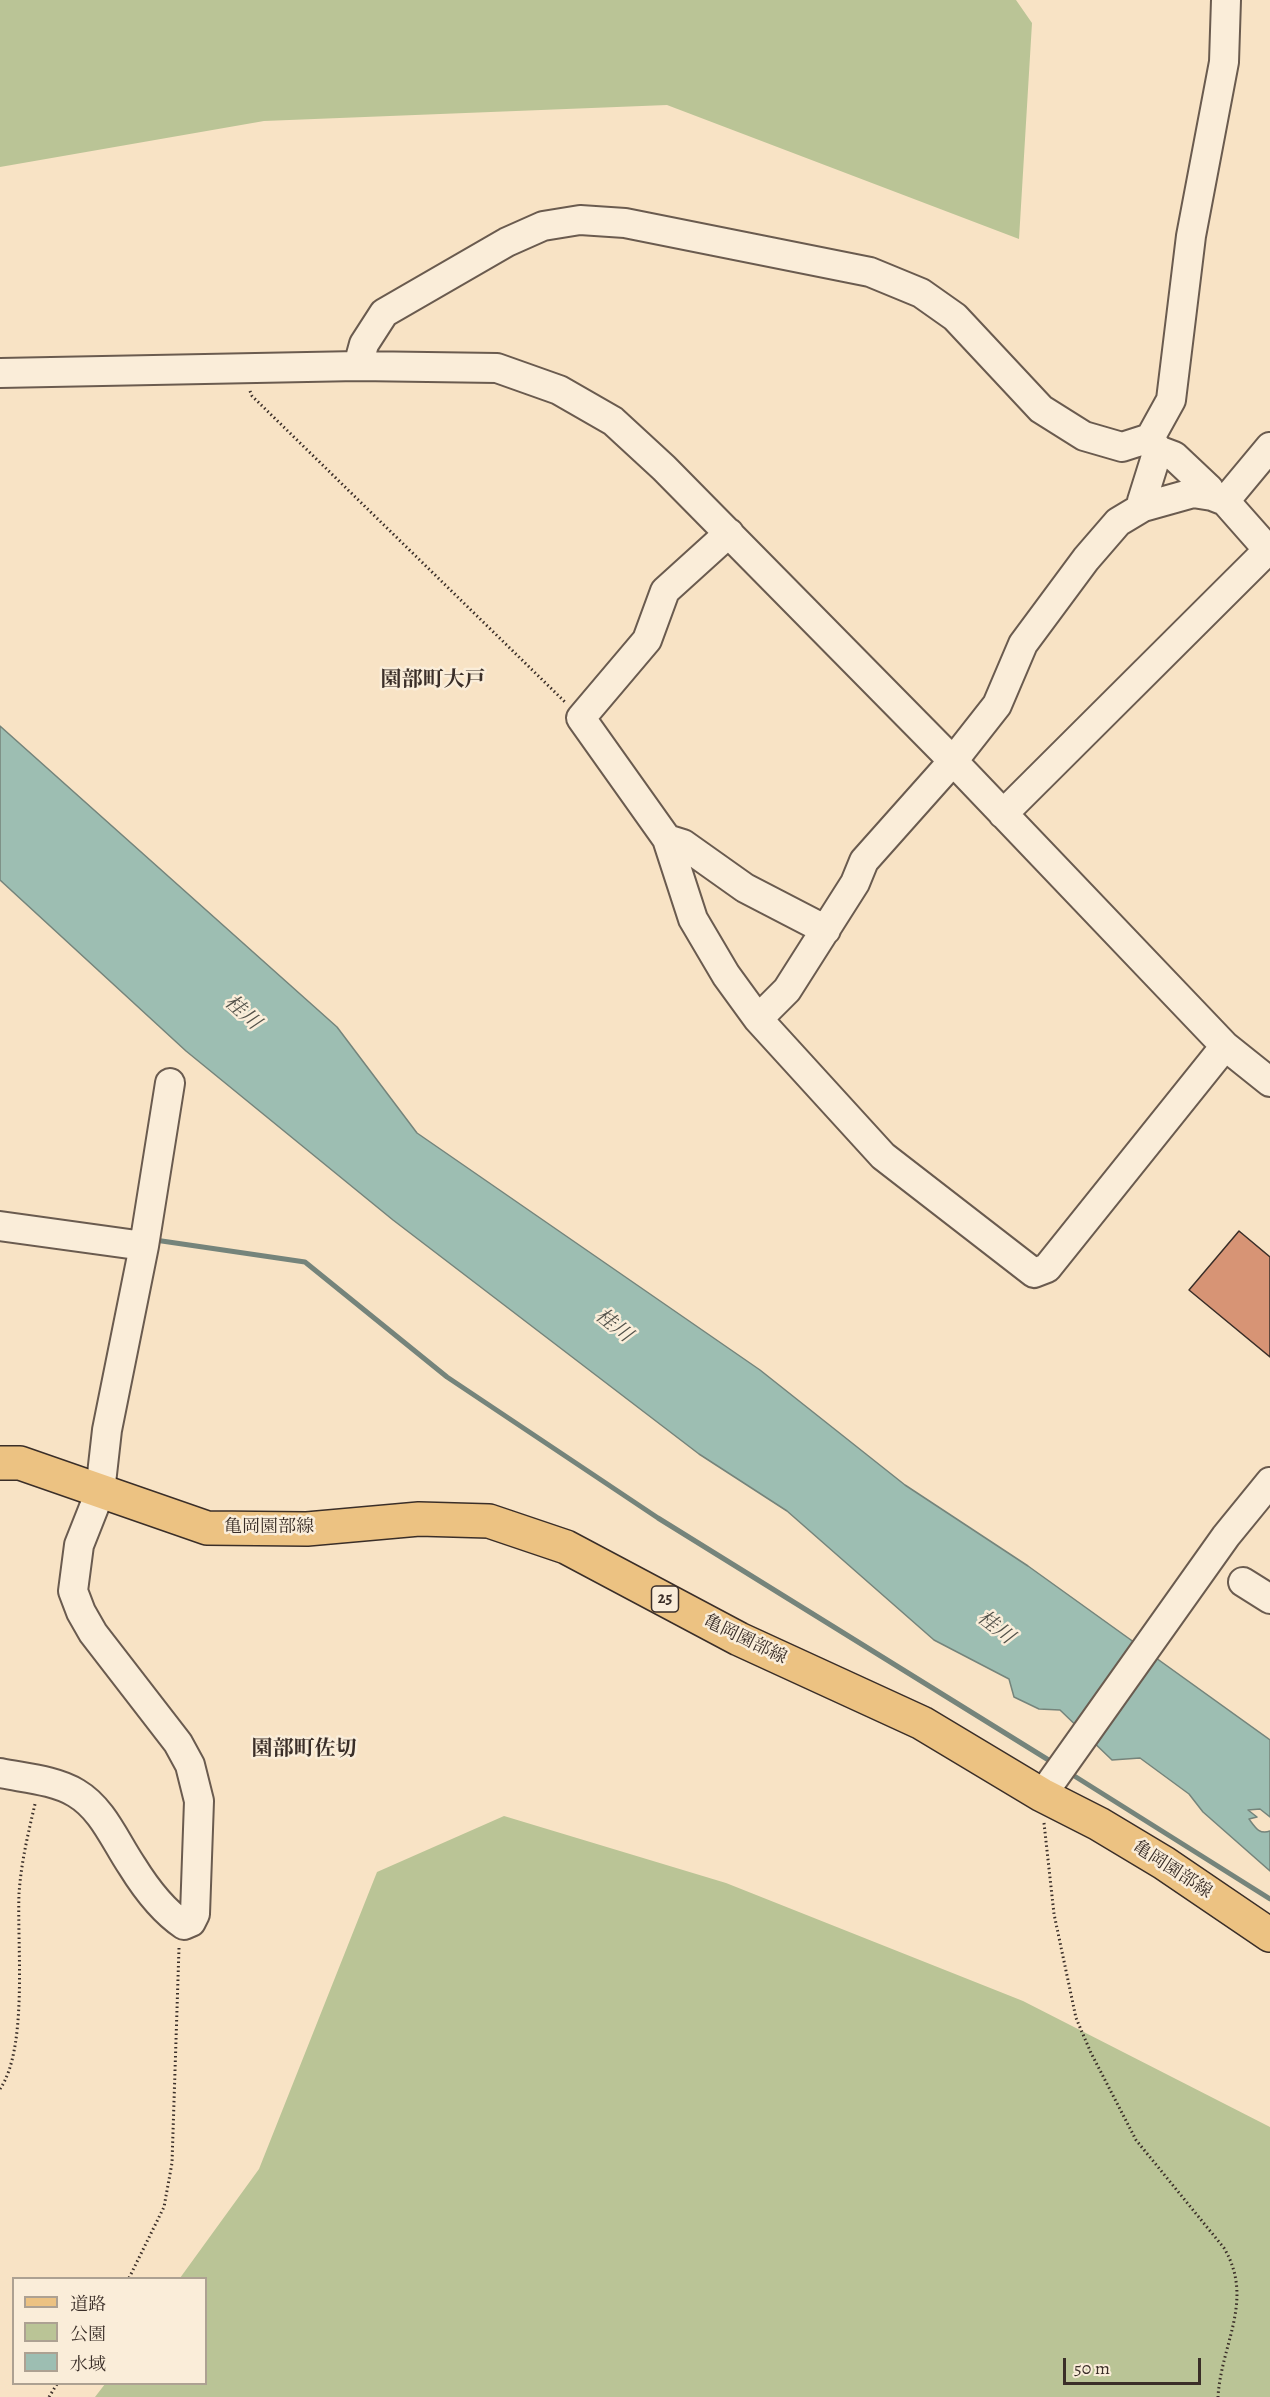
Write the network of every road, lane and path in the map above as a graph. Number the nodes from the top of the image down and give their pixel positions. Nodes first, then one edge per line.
1 (1226, 0) edge
2 (358, 366) junction
3 (241, 369) junction
4 (0, 373) edge
5 (1154, 444) junction
6 (1270, 447) edge
7 (1218, 499) junction
8 (1143, 507) junction
9 (729, 533) junction
10 (1269, 551) edge
11 (581, 718) junction
12 (953, 761) junction
13 (1003, 814) junction
14 (667, 839) junction
15 (826, 930) junction
16 (758, 1019) junction
17 (1226, 1046) junction
18 (1270, 1082) edge
19 (170, 1083) dead end
20 (0, 1226) edge
21 (144, 1246) junction
22 (0, 1463) edge
23 (1270, 1482) edge
24 (100, 1492) junction
25 (1243, 1582) dead end
26 (1270, 1599) edge
27 (0, 1773) edge
28 (41, 1782) junction
29 (1045, 1791) junction
30 (183, 1925) junction
31 (1270, 1935) edge
32 (0, 2089) edge
33 (129, 2277) edge
34 (1218, 2397) edge

1 - 5 street
2 - 3 street
2 - 5 street
2 - 9 street
3 - 4 street
3 - 11 path
5 - 7 street
5 - 8 street
6 - 7 street
7 - 8 street
7 - 10 street
8 - 12 street
9 - 11 street
9 - 12 street
10 - 13 street
11 - 14 street
12 - 13 street
12 - 15 street
13 - 17 street
14 - 15 street
14 - 16 street
15 - 16 street
16 - 17 street
17 - 18 street
19 - 21 street
20 - 21 street
21 - 24 street
22 - 24 main road, 亀岡園部線 / 25
23 - 29 street
24 - 29 main road, 亀岡園部線 / 25
24 - 30 street
25 - 26 street
27 - 28 street
28 - 30 street
28 - 32 path
29 - 31 main road, 亀岡園部線 / 25
29 - 34 path
30 - 33 path

